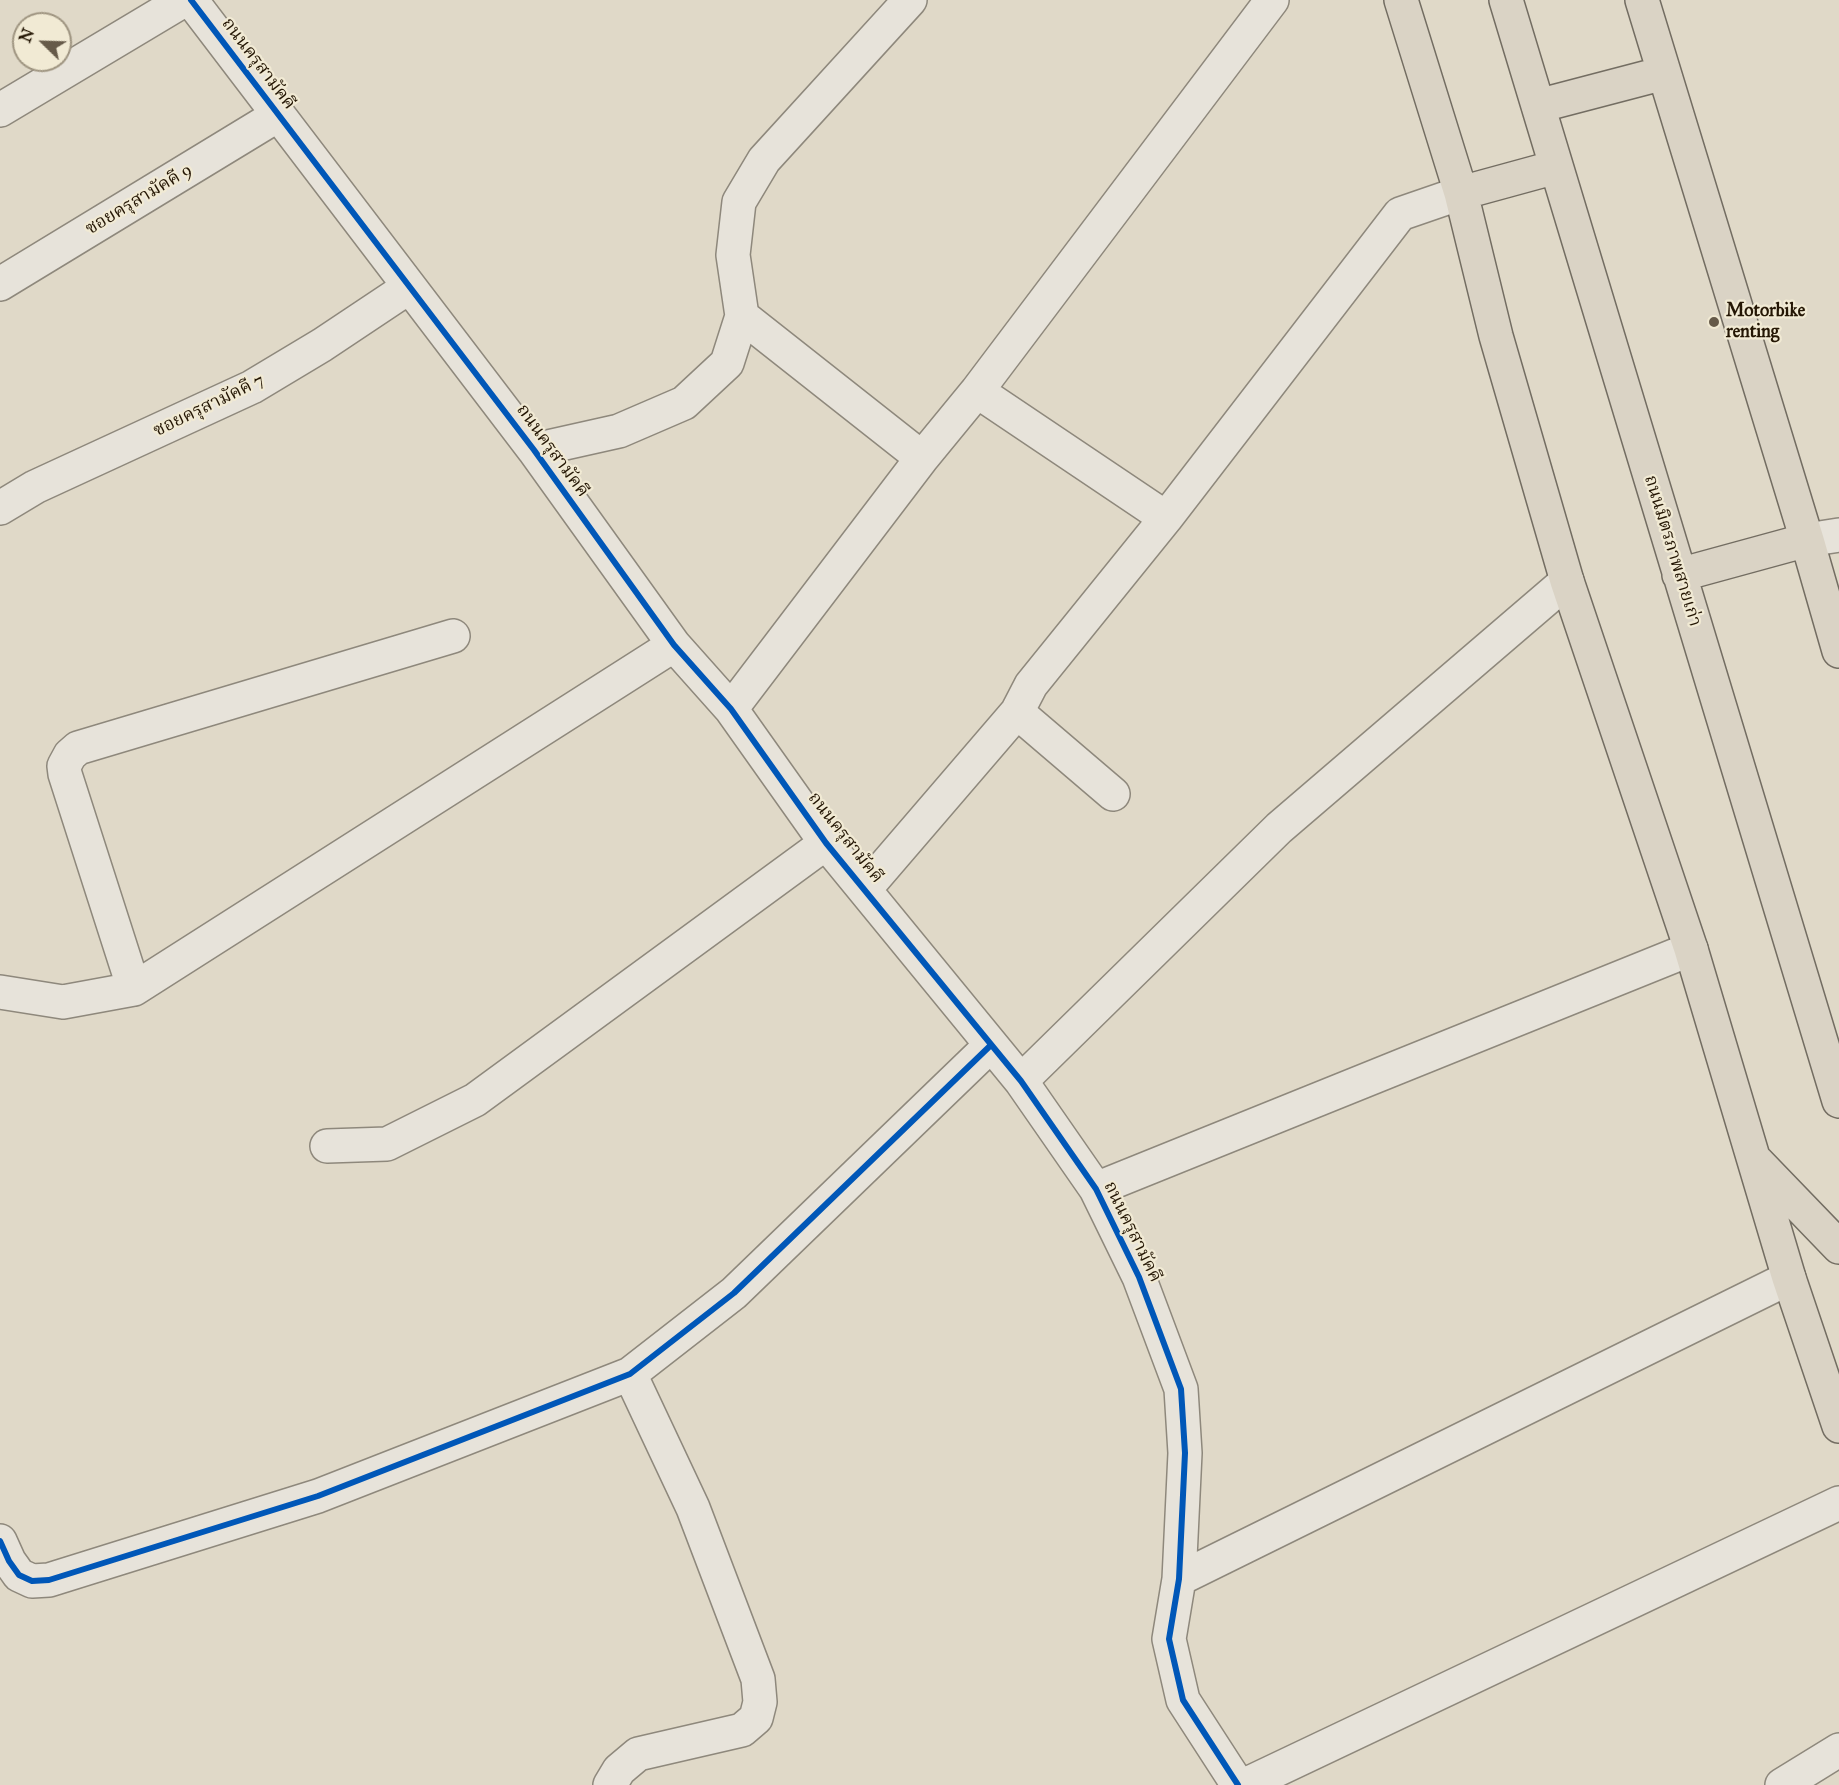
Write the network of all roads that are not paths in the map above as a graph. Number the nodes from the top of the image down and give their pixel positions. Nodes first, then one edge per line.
1 (184, 0) edge
2 (191, 0) edge
3 (910, 0) edge
4 (1272, 0) edge
5 (1401, 0) edge
6 (1506, 0) edge
7 (1642, 0) edge
8 (1664, 73) junction
9 (1538, 106) junction
10 (0, 110) edge
11 (278, 115) junction
12 (1556, 167) junction
13 (1461, 193) junction
14 (0, 284) edge
15 (409, 287) junction
16 (742, 316) junction
17 (977, 391) junction
18 (534, 450) junction
19 (922, 458) junction
20 (0, 508) edge
21 (1166, 518) junction
22 (1839, 536) edge
23 (1807, 540) junction
24 (1679, 575) junction
25 (1567, 581) junction
26 (453, 636) dead end
27 (674, 645) junction
28 (1839, 651) edge
29 (731, 709) junction
30 (1017, 712) junction
31 (1113, 794) dead end
32 (826, 843) junction
33 (865, 889) junction
34 (1691, 949) junction
35 (134, 989) junction
36 (0, 992) edge
37 (990, 1045) junction
38 (1021, 1081) junction
39 (1839, 1101) edge
40 (327, 1146) dead end
41 (1754, 1160) junction
42 (1096, 1189) junction
43 (1839, 1247) edge
44 (1789, 1278) junction
45 (630, 1374) junction
46 (1839, 1426) edge
47 (1839, 1503) edge
48 (0, 1541) edge
49 (1179, 1579) junction
50 (1839, 1750) edge
51 (610, 1785) edge
52 (1238, 1785) edge
53 (1245, 1785) edge
54 (1782, 1785) edge

1 - 10 street
2 - 11 street, ถนนครุสามัคคี
3 - 16 street
4 - 17 street
5 - 13 main road
6 - 9 main road, ถนนมิตรภาพสายเก่า
7 - 8 main road
8 - 9 main road
8 - 23 main road
9 - 12 main road, ถนนมิตรภาพสายเก่า
11 - 14 street, ซอยครุสามัคคี 9
11 - 15 street, ถนนครุสามัคคี
12 - 13 main road
12 - 24 main road, ถนนมิตรภาพสายเก่า
13 - 21 street
13 - 25 main road
15 - 18 street, ถนนครุสามัคคี
15 - 20 street, ซอยครุสามัคคี 7
16 - 18 street
16 - 19 street
17 - 19 street
17 - 21 street
18 - 27 street, ถนนครุสามัคคี
19 - 29 street
21 - 30 street
22 - 23 street
23 - 24 main road
23 - 28 main road
24 - 39 main road, ถนนมิตรภาพสายเก่า
25 - 34 main road
25 - 38 street
26 - 35 street
27 - 29 street, ถนนครุสามัคคี
27 - 35 street
29 - 32 street, ถนนครุสามัคคี
30 - 31 street
30 - 33 street
32 - 33 street, ถนนครุสามัคคี
32 - 40 street
33 - 37 street, ถนนครุสามัคคี
34 - 41 main road
34 - 42 street
35 - 36 street
37 - 38 street, ถนนครุสามัคคี
37 - 45 street
38 - 42 street, ถนนครุสามัคคี
41 - 43 main road
41 - 44 main road
42 - 49 street, ถนนครุสามัคคี
44 - 46 main road
44 - 49 street
45 - 48 street
45 - 51 street
47 - 53 street
49 - 52 street, ถนนครุสามัคคี
50 - 54 street

